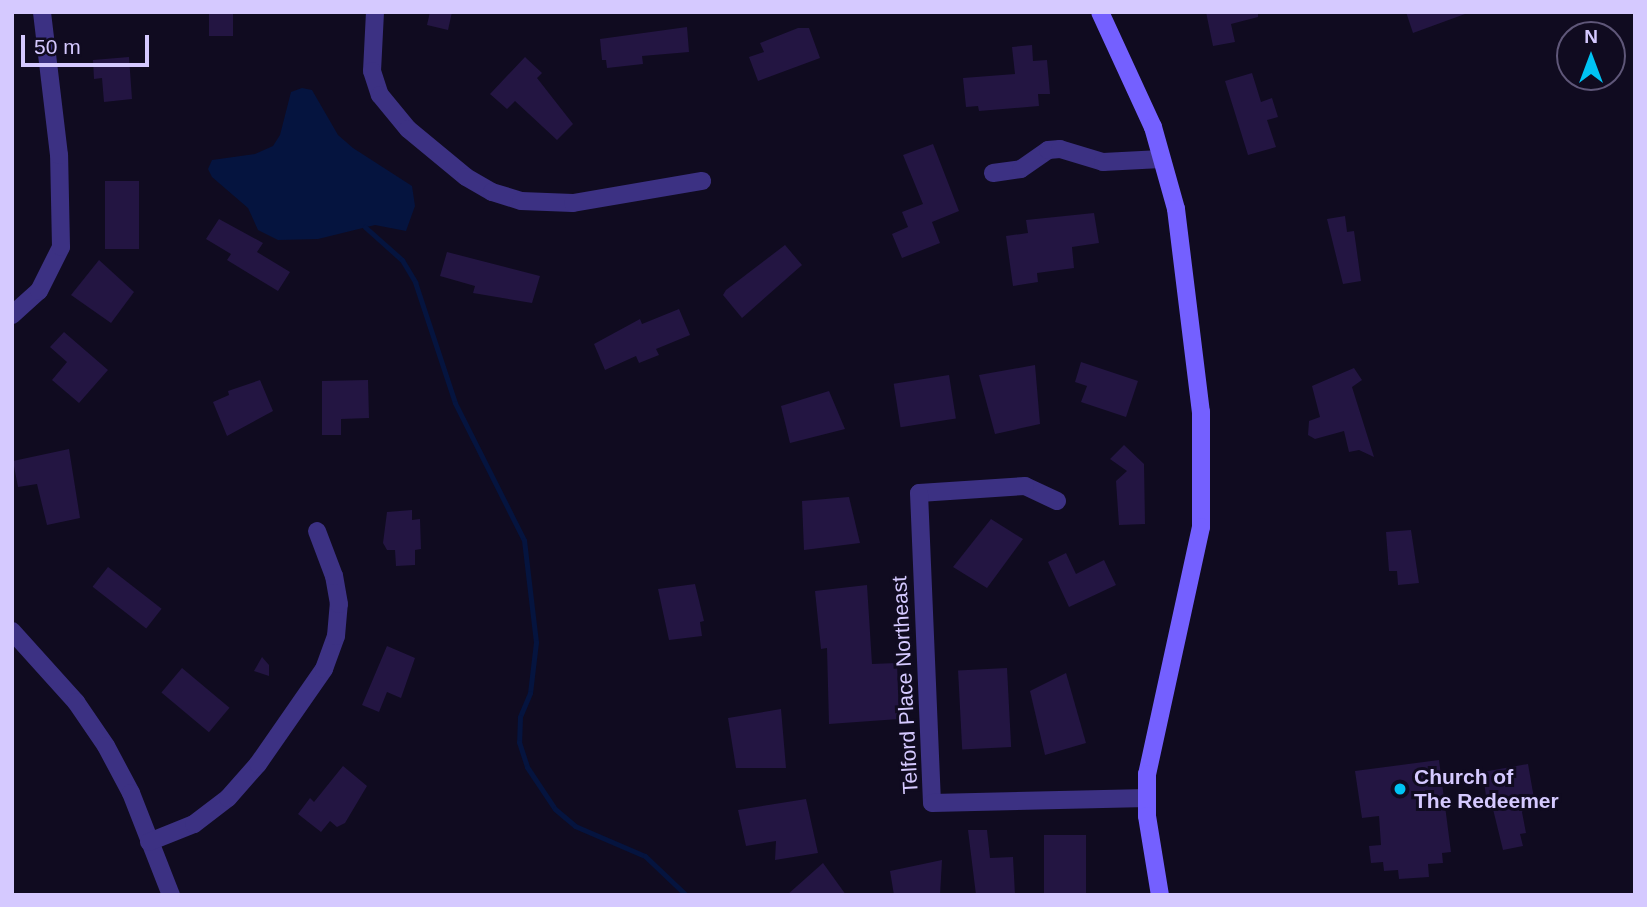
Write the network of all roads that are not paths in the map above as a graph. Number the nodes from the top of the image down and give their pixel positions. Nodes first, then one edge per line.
1 (42, 12) edge
2 (375, 12) edge
3 (1100, 12) edge
4 (1161, 159) junction
5 (993, 173) dead end
6 (702, 181) dead end
7 (12, 314) edge
8 (1057, 501) dead end
9 (317, 531) dead end
10 (12, 631) edge
11 (1147, 798) junction
12 (149, 842) junction
13 (171, 895) edge
14 (1160, 895) edge

1 - 7 street
2 - 6 street
3 - 4 main road
4 - 5 street
4 - 11 main road
8 - 11 street, Telford Place Northeast
9 - 12 street
10 - 12 street
11 - 14 main road
12 - 13 street

